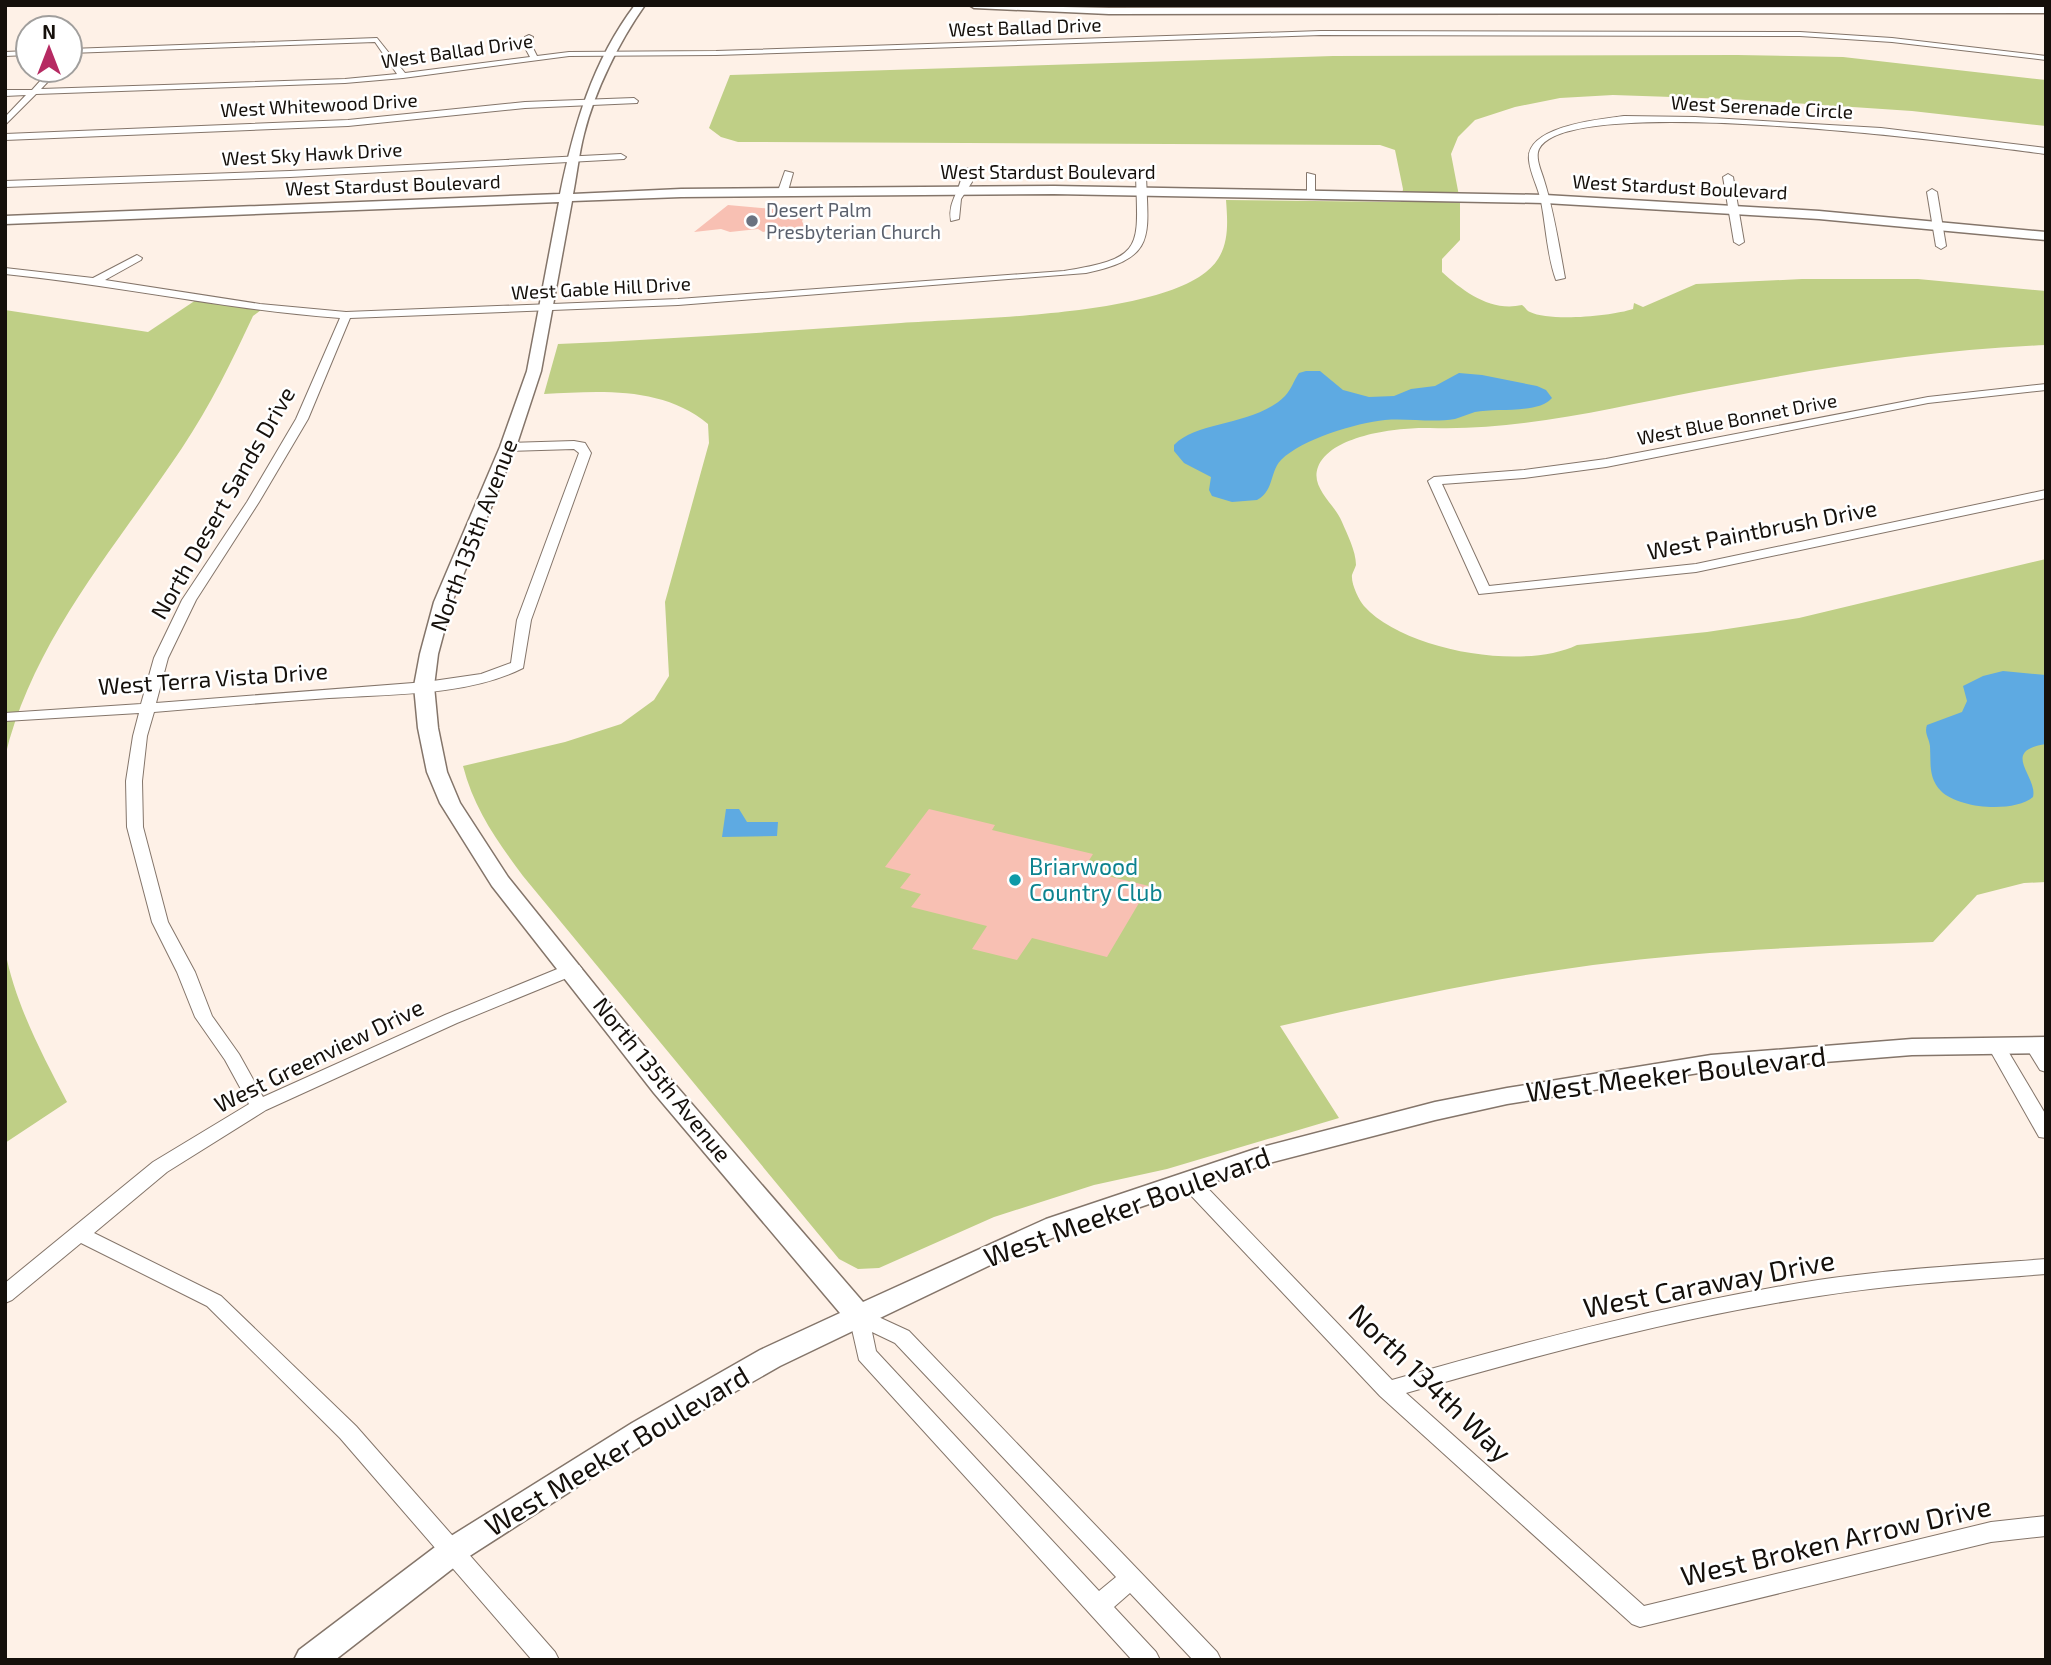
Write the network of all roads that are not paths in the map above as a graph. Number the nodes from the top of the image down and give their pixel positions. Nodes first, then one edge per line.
1 (640, 5) edge
2 (974, 5) edge
3 (2046, 10) edge
4 (876, 35) dead end
5 (235, 36) dead end
6 (529, 37) dead end
7 (718, 38) dead end
8 (229, 46) junction
9 (879, 48) junction
10 (84, 51) edge
11 (613, 53) junction
12 (716, 53) junction
13 (533, 57) junction
14 (2046, 58) edge
15 (403, 76) junction
16 (43, 84) edge
17 (37, 91) junction
18 (5, 93) edge
19 (634, 101) dead end
20 (589, 102) junction
21 (5, 121) edge
22 (5, 137) edge
23 (2046, 150) edge
24 (621, 157) dead end
25 (573, 159) junction
26 (967, 172) dead end
27 (788, 173) dead end
28 (1141, 174) dead end
29 (1310, 175) dead end
30 (1728, 177) dead end
31 (5, 184) edge
32 (962, 190) junction
33 (783, 191) junction
34 (1141, 191) junction
35 (1932, 192) dead end
36 (1312, 194) junction
37 (566, 197) junction
38 (1545, 199) junction
39 (1733, 209) junction
40 (5, 219) edge
41 (954, 219) dead end
42 (1938, 225) junction
43 (2046, 236) edge
44 (1739, 242) dead end
45 (1941, 246) dead end
46 (137, 258) dead end
47 (5, 271) edge
48 (1560, 278) dead end
49 (96, 281) junction
50 (547, 308) junction
51 (346, 315) junction
52 (2046, 387) edge
53 (508, 446) junction
54 (2046, 494) edge
55 (1484, 591) joint
56 (424, 686) junction
57 (148, 708) junction
58 (5, 716) edge
59 (573, 969) junction
60 (1996, 1045) junction
61 (2042, 1052) edge
62 (259, 1106) junction
63 (2046, 1132) edge
64 (1189, 1181) junction
65 (79, 1234) junction
66 (2046, 1266) edge
67 (5, 1295) edge
68 (859, 1316) junction
69 (1388, 1390) junction
70 (2046, 1526) edge
71 (454, 1550) junction
72 (1131, 1578) junction
73 (1099, 1606) junction
74 (1640, 1618) joint
75 (310, 1660) edge
76 (547, 1660) edge
77 (1148, 1660) edge
78 (1209, 1660) edge

1 - 11 street, North 135th Avenue
2 - 3 street
4 - 9 street
5 - 8 street
6 - 13 street
7 - 12 street
8 - 10 street
8 - 15 street
9 - 12 street, West Ballad Drive
9 - 14 street, West Ballad Drive
11 - 12 street, West Ballad Drive
11 - 13 street, West Ballad Drive
11 - 20 street, North 135th Avenue
13 - 15 street, West Ballad Drive
15 - 17 street, West Ballad Drive
16 - 17 street
17 - 18 street, West Ballad Drive
17 - 21 street
19 - 20 street, West Whitewood Drive
20 - 22 street, West Whitewood Drive
20 - 25 street, North 135th Avenue
23 - 38 street, West Serenade Circle
24 - 25 street, West Sky Hawk Drive
25 - 31 street, West Sky Hawk Drive
25 - 37 street, North 135th Avenue
26 - 32 street
27 - 33 street
28 - 34 street
29 - 36 street
30 - 39 street
32 - 33 street, West Stardust Boulevard
32 - 34 street, West Stardust Boulevard
32 - 41 street
33 - 37 street, West Stardust Boulevard
34 - 36 street, West Stardust Boulevard
34 - 50 street, West Gable Hill Drive
35 - 42 street
36 - 38 street, West Stardust Boulevard
37 - 40 street, West Stardust Boulevard
37 - 50 street, North 135th Avenue
38 - 39 street, West Stardust Boulevard
38 - 48 street
39 - 42 street, West Stardust Boulevard
39 - 44 street
42 - 43 street, West Stardust Boulevard
42 - 45 street
46 - 49 street
47 - 49 street, West Gable Hill Drive
49 - 51 street, West Gable Hill Drive
50 - 51 street, West Gable Hill Drive
50 - 53 street, North 135th Avenue
51 - 57 street, North Desert Sands Drive
52 - 55 street, West Blue Bonnet Drive
53 - 56 street, North 135th Avenue
53 - 56 street, West Terra Vista Drive
54 - 55 street, West Paintbrush Drive
56 - 57 street, West Terra Vista Drive
56 - 59 street, North 135th Avenue
57 - 58 street, West Terra Vista Drive
57 - 62 street, North Desert Sands Drive
59 - 62 street, West Greenview Drive
59 - 68 street, North 135th Avenue
60 - 61 street, West Meeker Boulevard
60 - 63 street
60 - 64 street, West Meeker Boulevard
62 - 65 street, West Greenview Drive
64 - 68 street, West Meeker Boulevard
64 - 69 street, North 134th Way
65 - 67 street, West Greenview Drive
65 - 71 street
66 - 69 street, West Caraway Drive
68 - 71 street, West Meeker Boulevard
68 - 72 street, North 135th Avenue
68 - 73 street
69 - 74 street, North 134th Way
70 - 74 street, West Broken Arrow Drive
71 - 75 street, West Meeker Boulevard
71 - 76 street
72 - 73 street
72 - 78 street, North 135th Avenue
73 - 77 street

